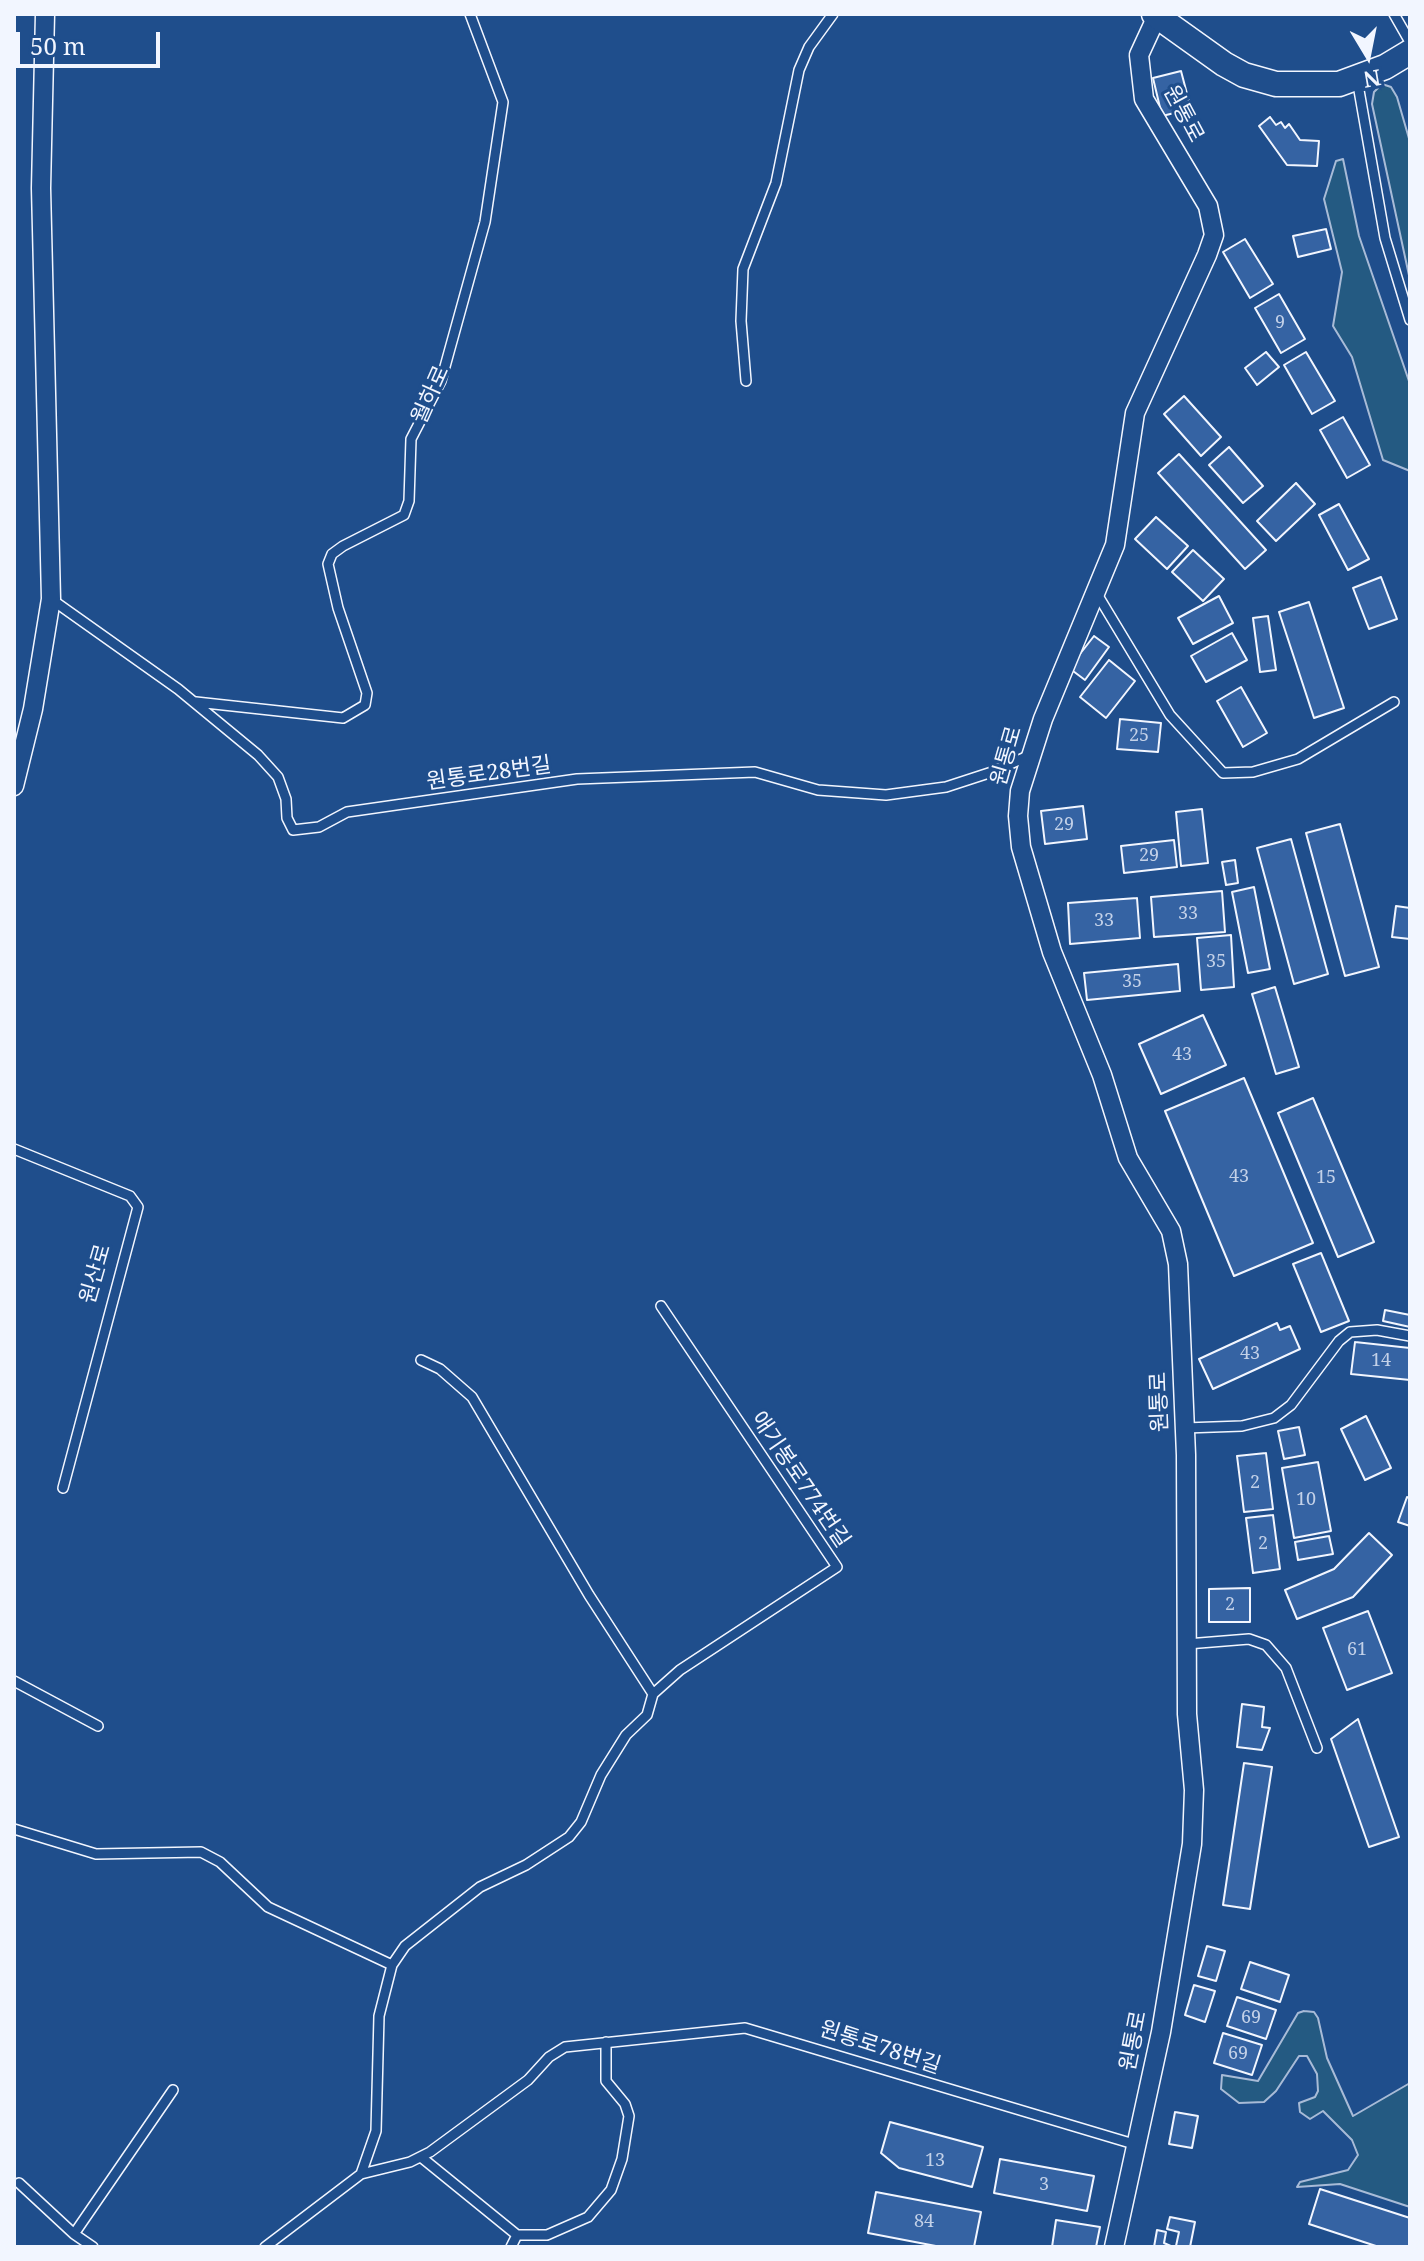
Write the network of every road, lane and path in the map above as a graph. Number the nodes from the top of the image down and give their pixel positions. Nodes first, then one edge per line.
1 (45, 14) edge
2 (470, 14) edge
3 (833, 14) edge
4 (1394, 14) edge
5 (1156, 15) edge
6 (1410, 42) edge
7 (1410, 52) edge
8 (1357, 79) junction
9 (1410, 320) edge
10 (746, 381) dead end
11 (1097, 594) junction
12 (51, 599) junction
13 (194, 702) junction
14 (1394, 702) dead end
15 (1030, 755) junction
16 (14, 786) edge
17 (14, 1149) edge
18 (661, 1306) dead end
19 (1410, 1336) edge
20 (421, 1360) dead end
21 (1185, 1428) junction
22 (63, 1488) dead end
23 (1187, 1644) junction
24 (14, 1681) edge
25 (653, 1694) junction
26 (98, 1726) dead end
27 (1317, 1748) dead end
28 (14, 1829) edge
29 (392, 1965) junction
30 (606, 2042) junction
31 (173, 2090) dead end
32 (1137, 2145) junction
33 (421, 2157) junction
34 (361, 2174) junction
35 (19, 2183) dead end
36 (74, 2234) junction
37 (517, 2235) junction
38 (93, 2247) edge
39 (265, 2247) edge
40 (511, 2247) edge
41 (1114, 2247) edge

1 - 12 street
2 - 13 lane, 월하로
3 - 10 lane
4 - 6 lane
5 - 8 street
5 - 11 street, 원통로
7 - 8 street
8 - 9 lane
11 - 14 lane
11 - 15 street, 원통로
12 - 13 lane, 원통로28번길
12 - 16 street
13 - 15 lane, 원통로28번길
15 - 21 street, 원통로
17 - 22 lane, 원산로
18 - 25 lane, 애기봉로774번길
19 - 21 lane
20 - 25 lane
21 - 23 street, 원통로
23 - 27 lane
23 - 32 street, 원통로
24 - 26 lane
25 - 29 lane, 애기봉로774번길
28 - 29 lane
29 - 34 lane, 애기봉로774번길
30 - 32 lane, 원통로78번길
30 - 33 lane, 원통로78번길
30 - 37 lane
31 - 36 lane
32 - 41 street, 원통로
33 - 34 lane
33 - 37 lane
34 - 39 lane
35 - 36 lane
36 - 38 lane
37 - 40 lane

